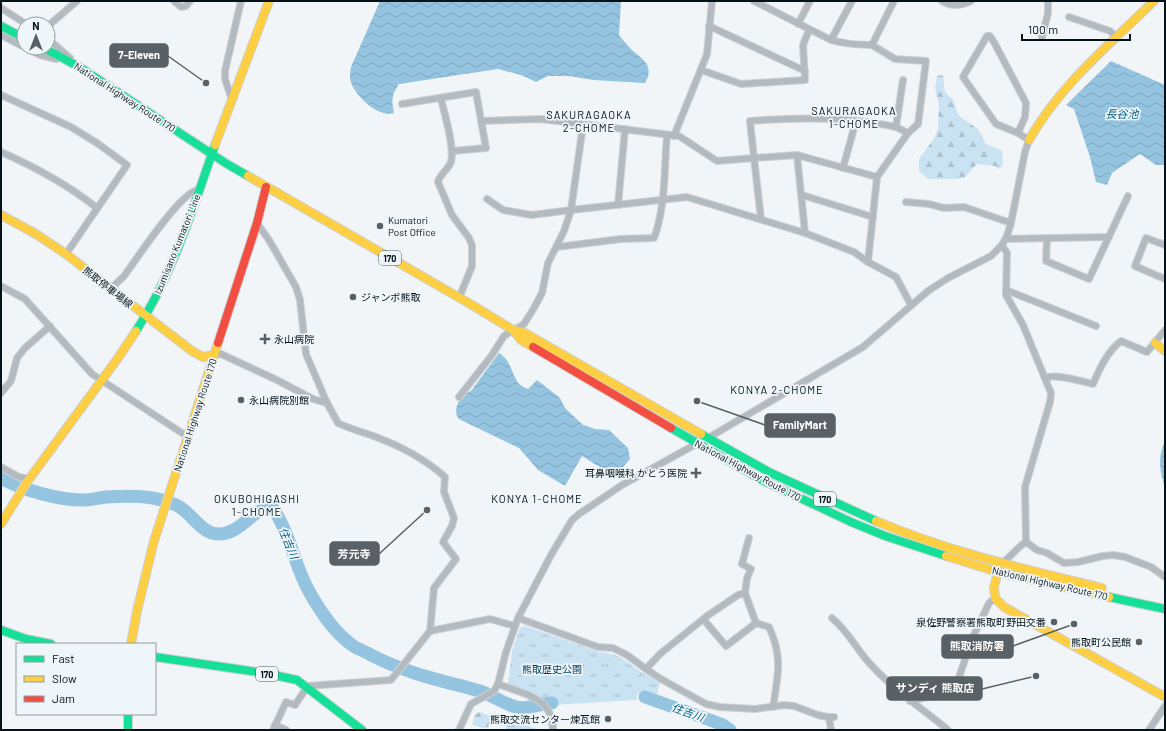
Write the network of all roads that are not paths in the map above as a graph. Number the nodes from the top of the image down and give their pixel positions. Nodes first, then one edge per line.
1 (76, 1) edge
2 (174, 1) edge
3 (190, 1) edge
4 (269, 1) edge
5 (712, 1) edge
6 (754, 1) edge
7 (810, 1) edge
8 (852, 1) edge
9 (894, 1) edge
10 (942, 1) edge
11 (970, 1) edge
12 (1048, 1) edge
13 (1154, 1) edge
14 (238, 2) edge
15 (1, 8) edge
16 (1069, 17) dead end
17 (16, 18) edge
18 (56, 19) edge
19 (798, 24) junction
20 (1, 26) edge
21 (709, 26) junction
22 (809, 30) junction
23 (16, 34) edge
24 (1, 35) edge
25 (1042, 37) dead end
26 (1117, 38) junction
27 (831, 40) junction
28 (16, 43) edge
29 (872, 45) junction
30 (56, 46) edge
31 (56, 55) edge
32 (44, 56) edge
33 (71, 63) junction
34 (81, 68) junction
35 (701, 70) junction
36 (805, 71) junction
37 (903, 80) dead end
38 (2, 97) edge
39 (440, 98) junction
40 (232, 100) junction
41 (402, 104) dead end
42 (481, 121) junction
43 (856, 121) junction
44 (583, 125) junction
45 (896, 127) junction
46 (625, 129) junction
47 (908, 133) junction
48 (1018, 134) junction
49 (670, 135) junction
50 (1029, 140) junction
51 (452, 151) junction
52 (1, 152) edge
53 (213, 154) junction
54 (797, 155) junction
55 (754, 158) junction
56 (843, 168) junction
57 (877, 177) junction
58 (266, 187) junction
59 (198, 190) junction
60 (802, 195) junction
61 (1128, 196) dead end
62 (487, 199) dead end
63 (662, 199) junction
64 (906, 202) dead end
65 (618, 205) junction
66 (97, 208) junction
67 (571, 210) junction
68 (1, 215) edge
69 (873, 217) junction
70 (761, 219) junction
71 (257, 223) junction
72 (1011, 223) junction
73 (805, 233) junction
74 (1109, 237) junction
75 (1047, 238) junction
76 (1004, 242) junction
77 (1165, 245) edge
78 (557, 247) junction
79 (66, 254) junction
80 (868, 262) junction
81 (1165, 279) edge
82 (1, 286) edge
83 (110, 289) junction
84 (1006, 290) junction
85 (459, 298) junction
86 (911, 305) junction
87 (145, 316) junction
88 (50, 326) junction
89 (1096, 326) dead end
90 (513, 330) junction
91 (1165, 330) edge
92 (1155, 343) junction
93 (1165, 352) edge
94 (214, 355) junction
95 (1045, 378) junction
96 (100, 380) junction
97 (1, 393) edge
98 (459, 397) dead end
99 (327, 403) junction
100 (188, 437) junction
101 (708, 438) junction
102 (697, 444) junction
103 (1, 467) edge
104 (28, 481) junction
105 (1, 524) edge
106 (749, 538) dead end
107 (1026, 542) junction
108 (1002, 564) junction
109 (998, 572) junction
110 (1165, 577) edge
111 (745, 593) junction
112 (995, 598) junction
113 (1165, 602) edge
114 (1165, 609) edge
115 (518, 618) junction
116 (832, 618) dead end
117 (704, 620) junction
118 (756, 623) junction
119 (515, 626) junction
120 (1, 630) edge
121 (430, 631) junction
122 (46, 643) edge
123 (131, 643) edge
124 (156, 657) edge
125 (646, 670) junction
126 (498, 684) junction
127 (306, 687) junction
128 (1165, 697) edge
129 (910, 700) junction
130 (1165, 706) edge
131 (773, 707) junction
132 (128, 715) edge
133 (128, 727) edge
134 (274, 727) edge
135 (360, 729) edge
136 (286, 730) edge
137 (459, 730) edge
138 (553, 730) edge
139 (831, 730) edge
140 (948, 730) edge
141 (1149, 730) edge

1 - 18 street
2 - 3 street
4 - 40 main road, Izumisano Kumatori Line
5 - 21 street
6 - 19 street
7 - 19 street
8 - 27 street
9 - 29 street
10 - 11 street
12 - 25 street
13 - 26 main road
14 - 40 street
15 - 17 street
16 - 26 street
19 - 22 street
20 - 23 main road
21 - 35 street
21 - 36 street
22 - 27 street
22 - 36 street
24 - 28 street
26 - 50 main road
27 - 29 street
29 - 47 street
30 - 34 street
31 - 33 main road, National Highway Route 170 / 170
32 - 33 street
33 - 34 main road, National Highway Route 170 / 170
34 - 53 main road, National Highway Route 170 / 170
35 - 36 street
35 - 49 street
37 - 45 street
38 - 66 street
39 - 41 street
39 - 42 street
39 - 51 street
40 - 53 main road, Izumisano Kumatori Line
42 - 44 street
42 - 51 street
43 - 45 street
43 - 55 street
43 - 56 street
44 - 46 street
44 - 67 street
45 - 47 street
46 - 49 street
46 - 65 street
47 - 57 street
48 - 48 street
48 - 50 street
49 - 55 street
49 - 63 street
50 - 72 street
51 - 85 street
52 - 66 street
53 - 58 main road, National Highway Route 170 / 170
53 - 59 main road, Izumisano Kumatori Line
54 - 55 street
54 - 56 street
54 - 60 street
55 - 70 street
56 - 57 street
57 - 69 street
58 - 71 main road, National Highway Route 170
58 - 85 main road, National Highway Route 170 / 170
59 - 83 street
59 - 87 main road, Izumisano Kumatori Line
60 - 69 street
60 - 73 street
61 - 74 street
62 - 67 street
63 - 65 street
63 - 70 street
63 - 78 street
64 - 72 street
65 - 67 street
66 - 79 street
67 - 78 street
68 - 79 main road, 熊取停車場線
69 - 80 street
70 - 73 street
71 - 94 main road, National Highway Route 170
71 - 99 street
72 - 76 street
73 - 80 street
74 - 75 street
74 - 75 street
75 - 76 street
76 - 84 street
76 - 86 street
77 - 81 street
78 - 90 street
79 - 83 main road, 熊取停車場線
80 - 86 street
82 - 88 street
83 - 87 main road, 熊取停車場線
84 - 89 street
84 - 95 street
85 - 90 main road, National Highway Route 170 / 170
86 - 101 street
87 - 94 main road, 熊取停車場線
87 - 96 main road, Izumisano Kumatori Line
88 - 96 street
88 - 97 street
90 - 98 street
90 - 101 main road, National Highway Route 170 / 170
90 - 102 main road, National Highway Route 170 / 170
91 - 92 street
92 - 93 main road
92 - 95 street
94 - 99 street
94 - 100 main road, National Highway Route 170
95 - 107 street
96 - 100 street
96 - 104 main road, Izumisano Kumatori Line
99 - 121 street
100 - 123 main road, National Highway Route 170
101 - 102 street
101 - 108 main road, National Highway Route 170 / 170
102 - 109 main road, National Highway Route 170 / 170
102 - 115 street
103 - 104 street
104 - 105 main road, Izumisano Kumatori Line
106 - 111 street
107 - 108 street
107 - 110 street
108 - 109 street
108 - 113 main road, National Highway Route 170 / 170
109 - 112 main road
109 - 114 main road, National Highway Route 170 / 170
111 - 117 street
111 - 118 street
112 - 128 main road
112 - 129 street
115 - 119 street
115 - 125 street
116 - 129 street
117 - 118 street
117 - 125 street
118 - 131 street
119 - 121 street
119 - 126 street
120 - 122 main road
121 - 127 street
124 - 127 main road, 170
125 - 131 street
126 - 137 street
126 - 138 street
127 - 134 street
127 - 135 main road, 170
129 - 140 street
130 - 141 street
131 - 139 street
132 - 133 main road
134 - 136 street

